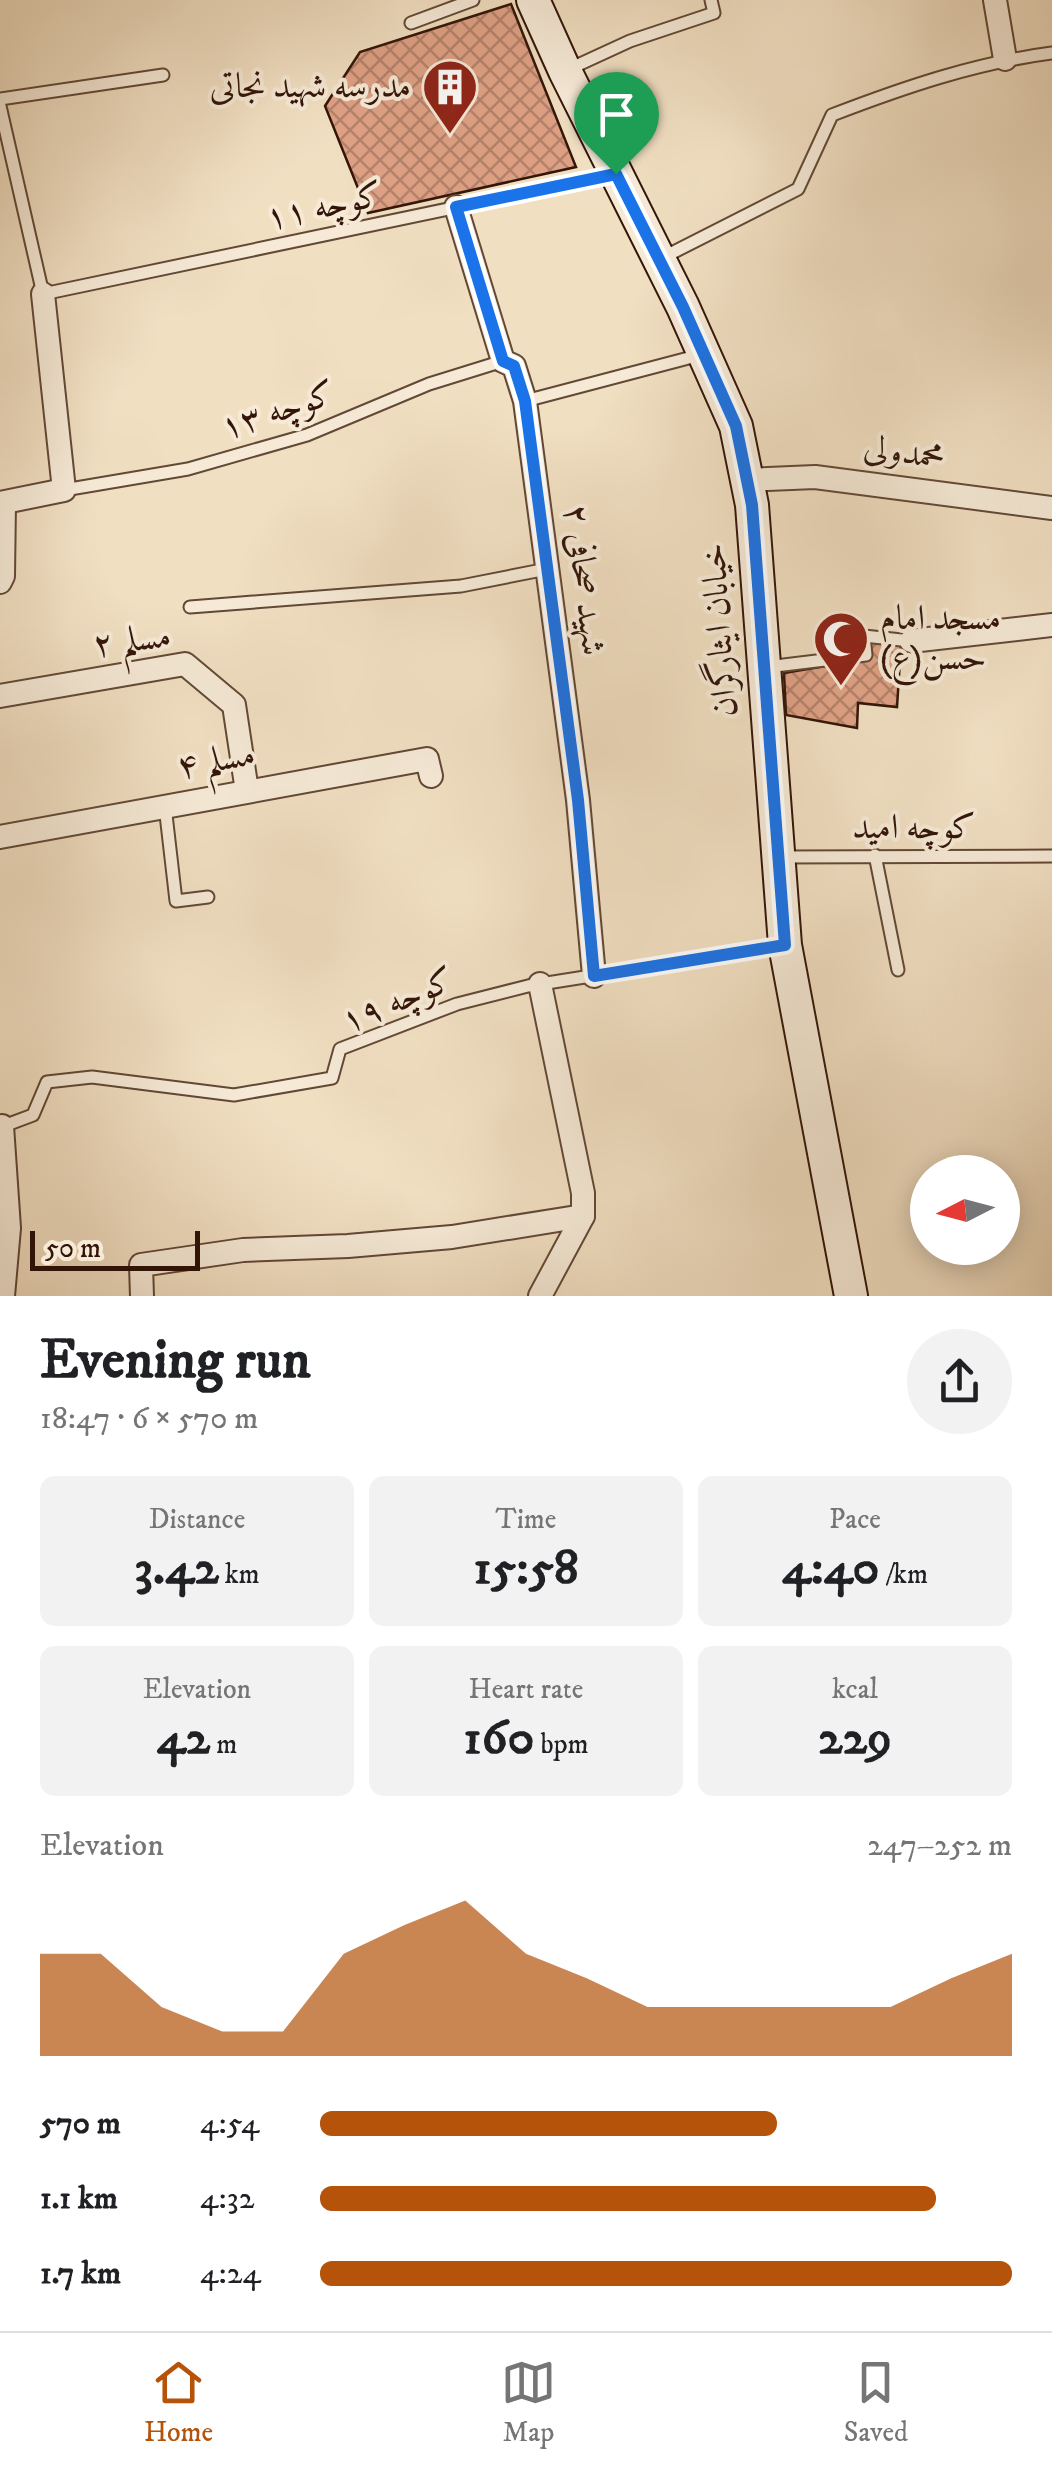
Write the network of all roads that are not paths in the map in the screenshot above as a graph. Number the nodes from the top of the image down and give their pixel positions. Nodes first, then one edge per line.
1 (473, 0) edge
2 (532, 0) edge
3 (996, 0) edge
4 (712, 6) edge
5 (411, 23) dead end
6 (1052, 53) edge
7 (1006, 59) junction
8 (565, 72) junction
9 (163, 76) dead end
10 (0, 103) edge
11 (616, 174) junction
12 (456, 207) junction
13 (659, 260) junction
14 (44, 294) junction
15 (704, 354) junction
16 (503, 361) junction
17 (525, 401) junction
18 (747, 480) junction
19 (64, 490) junction
20 (2, 503) edge
21 (1052, 508) edge
22 (547, 569) junction
23 (0, 582) edge
24 (190, 608) dead end
25 (1052, 625) edge
26 (910, 641) joint
27 (763, 668) junction
28 (0, 696) edge
29 (431, 776) dead end
30 (247, 791) junction
31 (164, 806) junction
32 (0, 837) edge
33 (875, 854) junction
34 (1052, 856) edge
35 (776, 857) junction
36 (208, 897) dead end
37 (785, 945) junction
38 (898, 970) dead end
39 (594, 976) junction
40 (540, 984) junction
41 (1, 1127) edge
42 (582, 1216) junction
43 (3, 1296) edge
44 (142, 1296) edge
45 (540, 1296) edge
46 (851, 1296) edge

1 - 5 lane
2 - 8 street, خیابان ایثارگران
3 - 7 street
4 - 8 lane
6 - 7 lane
7 - 13 lane
8 - 11 street, خیابان ایثارگران
9 - 10 lane
10 - 14 lane
11 - 12 lane, کوچه ۱۱
11 - 13 street, خیابان ایثارگران
12 - 14 lane, کوچه ۱۱
12 - 16 street, شهید صحافی ۲
13 - 15 street, خیابان ایثارگران
14 - 19 street
15 - 17 lane
15 - 18 street, خیابان ایثارگران
16 - 17 street, شهید صحافی ۲
16 - 19 lane, کوچه ۱۳
17 - 22 street, شهید صحافی ۲
18 - 21 street, محمدولی
18 - 27 street, خیابان ایثارگران
19 - 20 street
20 - 23 street
22 - 24 lane
22 - 39 street, شهید صحافی ۲
25 - 26 street
26 - 27 lane
27 - 35 street, خیابان ایثارگران
28 - 30 street, مسلم ۲
29 - 30 street, مسلم ۴
30 - 31 street, مسلم ۴
31 - 32 street, مسلم ۴
31 - 36 lane
33 - 34 lane, کوچه امید
33 - 35 lane, کوچه امید
33 - 38 lane
35 - 37 street, خیابان ایثارگران
37 - 39 lane, کوچه ۱۹
37 - 46 street, خیابان ایثارگران
39 - 40 lane, کوچه ۱۹
40 - 41 lane, کوچه ۱۹
40 - 42 street
41 - 43 street
42 - 44 street
42 - 45 street

